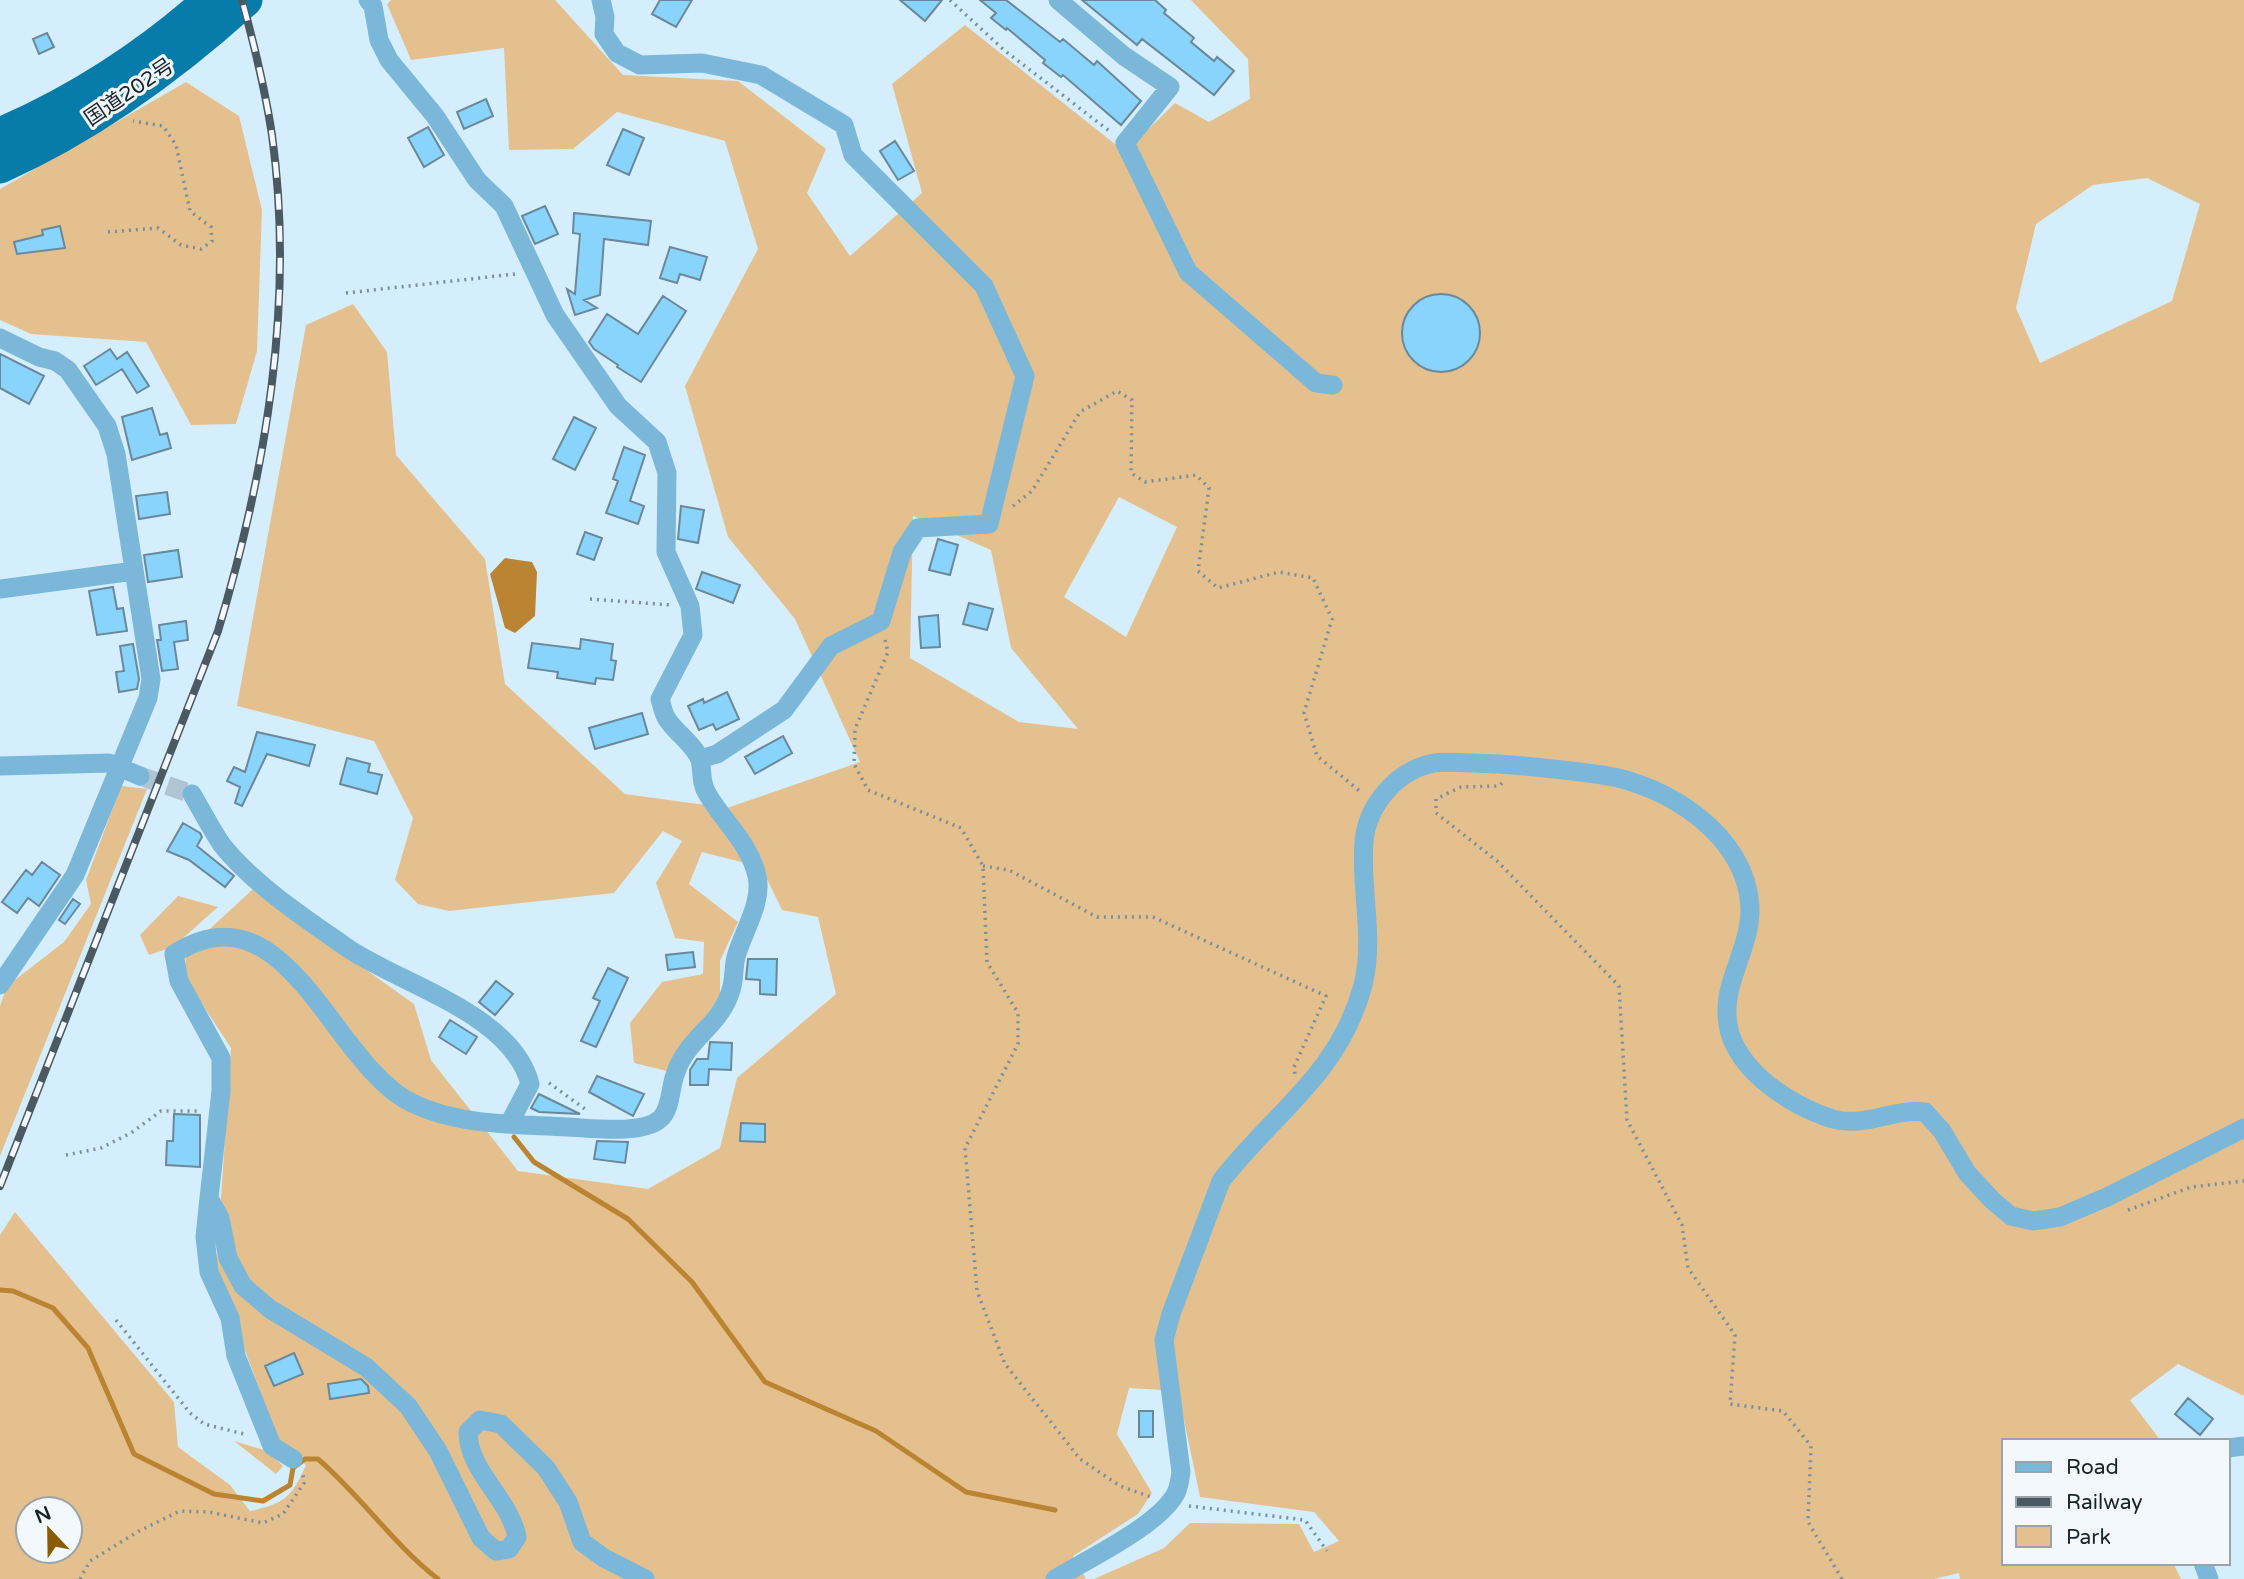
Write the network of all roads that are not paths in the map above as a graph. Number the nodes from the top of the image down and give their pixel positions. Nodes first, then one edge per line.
1 (209, 0) edge
2 (246, 0) edge
3 (368, 0) edge
4 (601, 0) edge
5 (1058, 0) edge
6 (190, 34) junction
7 (0, 134) edge
8 (0, 167) edge
9 (0, 338) edge
10 (1333, 385) dead end
11 (134, 571) junction
12 (0, 589) edge
13 (699, 759) junction
14 (0, 766) edge
15 (121, 768) junction
16 (140, 776) tunnel mouth
17 (192, 794) tunnel mouth
18 (0, 985) edge
19 (509, 1124) junction
20 (2244, 1128) edge
21 (209, 1198) junction
22 (297, 1464) road end
23 (645, 1579) edge
24 (1055, 1579) edge

1 - 6 highway, 国道202号
2 - 6 highway, 国道202号
3 - 13 street
4 - 13 street
5 - 10 street
6 - 7 highway, 国道202号
6 - 8 highway, 国道202号
9 - 11 street
11 - 12 street
11 - 15 street
13 - 19 street
14 - 15 street
15 - 16 street
15 - 18 street
17 - 19 street
19 - 21 street
20 - 24 street
21 - 22 street
21 - 23 street

